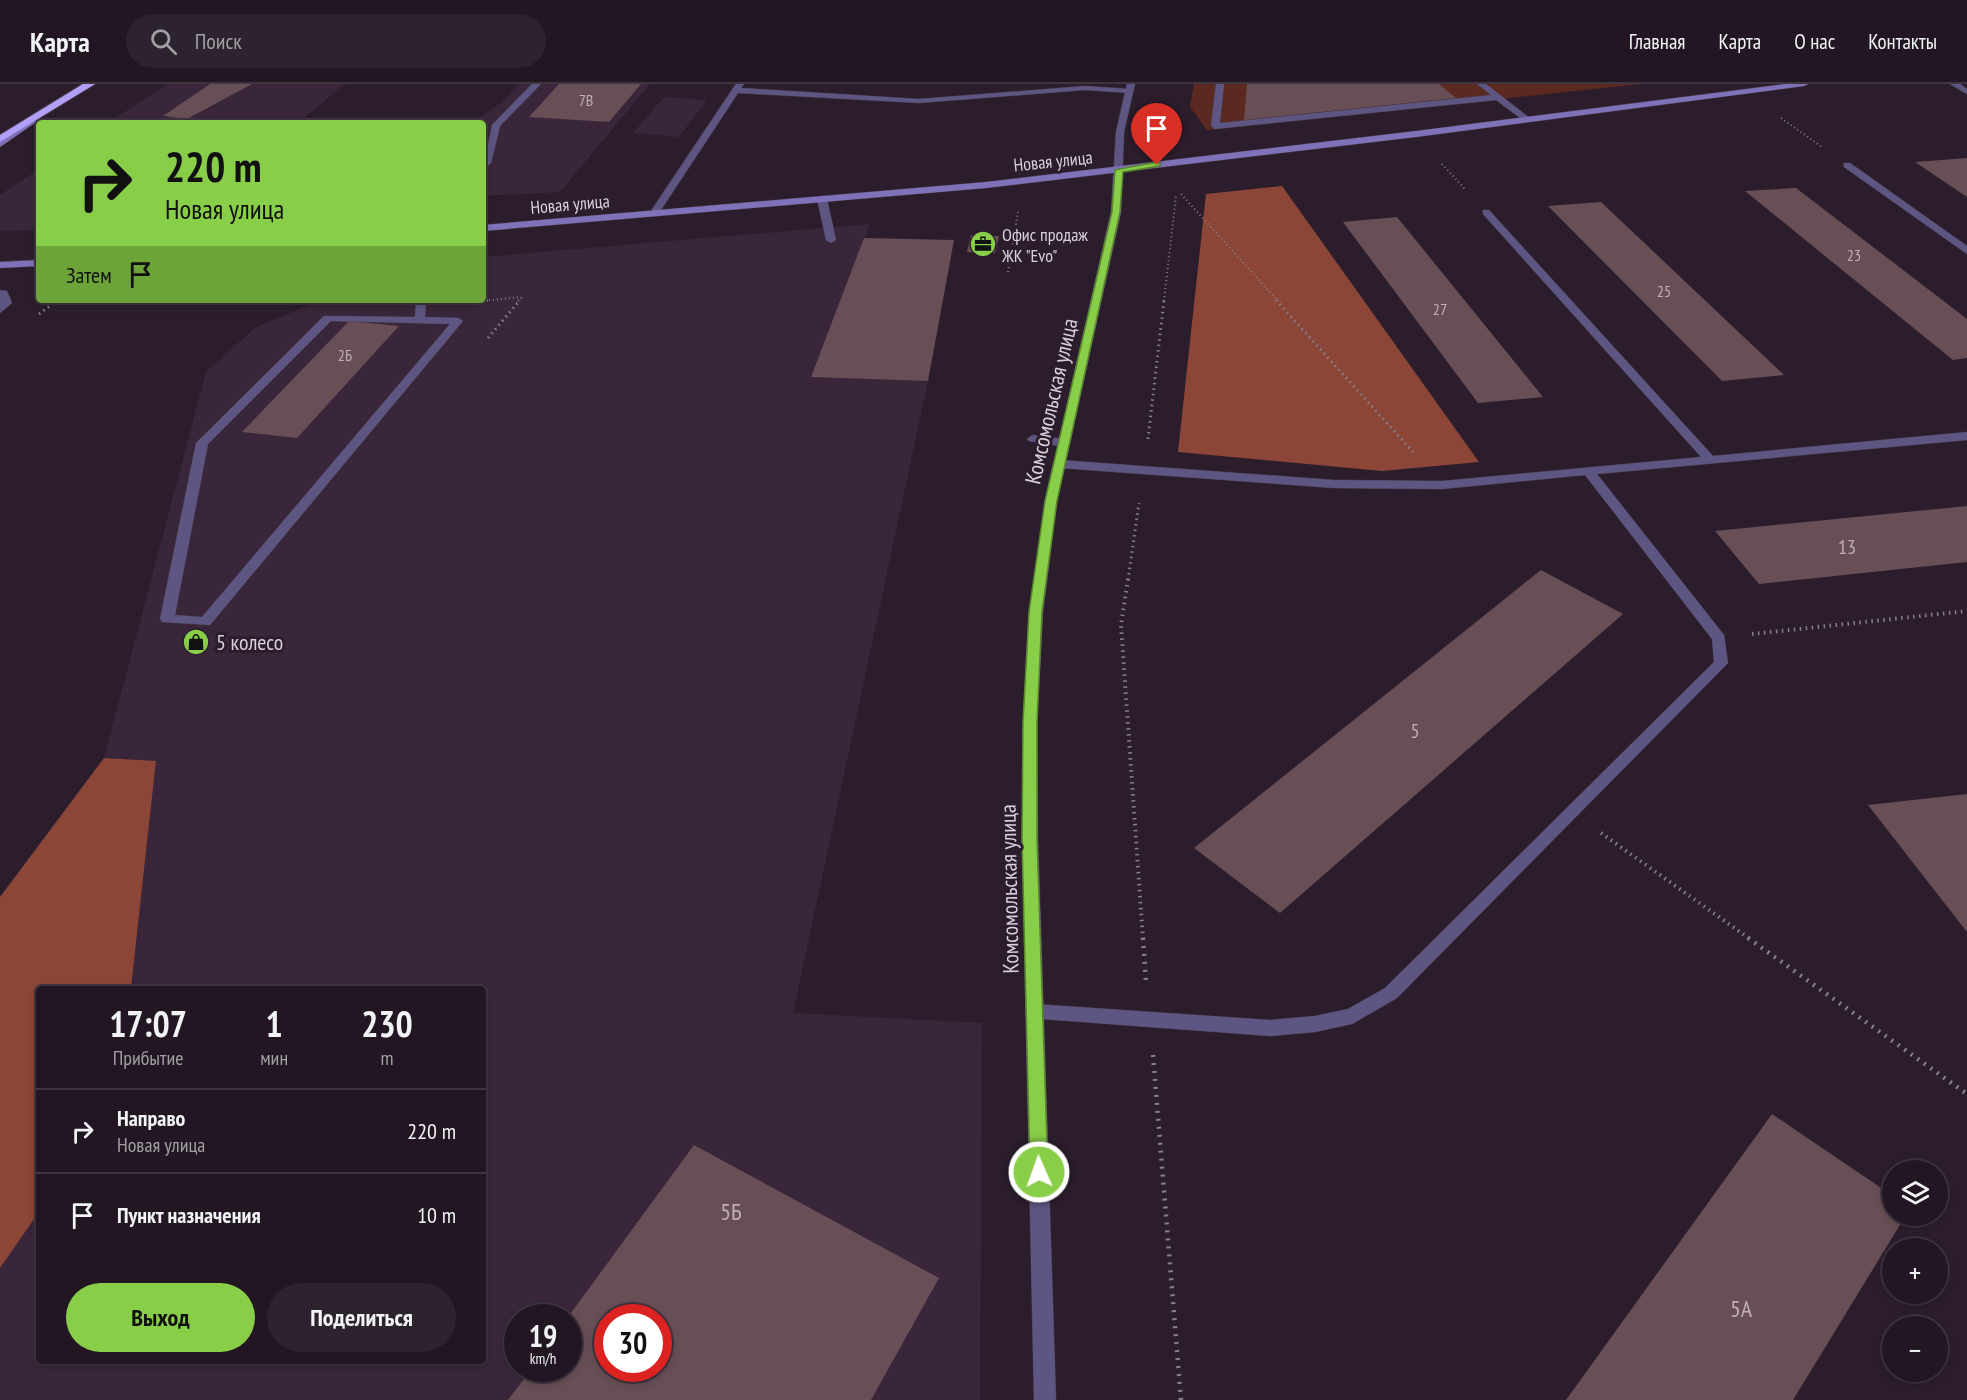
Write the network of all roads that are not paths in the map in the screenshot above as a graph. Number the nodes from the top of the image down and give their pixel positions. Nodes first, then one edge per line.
1 (90, 84) edge
2 (537, 84) edge
3 (1220, 84) edge
4 (1481, 84) edge
5 (1804, 84) edge
6 (1954, 84) edge
7 (738, 87) edge
8 (1130, 88) edge
9 (1967, 92) edge
10 (1498, 97) junction
11 (44, 112) junction
12 (1527, 119) junction
13 (0, 139) edge
14 (0, 144) edge
15 (486, 164) edge
16 (1846, 165) dead end
17 (1119, 170) junction
18 (822, 199) junction
19 (1486, 212) dead end
20 (654, 214) junction
21 (486, 228) edge
22 (831, 240) dead end
23 (1967, 251) edge
24 (36, 263) edge
25 (0, 265) edge
26 (0, 293) edge
27 (421, 303) edge
28 (0, 310) edge
29 (420, 321) junction
30 (1967, 436) edge
31 (1033, 439) dead end
32 (1065, 443) junction
33 (1710, 459) junction
34 (1060, 464) junction
35 (1588, 471) junction
36 (1034, 1012) junction
37 (1045, 1400) edge

1 - 11 highway
2 - 15 street
3 - 10 street
4 - 10 street
5 - 12 street, Новая улица
6 - 9 street
7 - 8 street
7 - 20 street
8 - 17 street, Комсомольская улица
10 - 12 street
11 - 13 highway
11 - 14 street
12 - 17 street, Новая улица
16 - 23 street
17 - 18 street, Новая улица
17 - 32 street, Комсомольская улица
18 - 20 street, Новая улица
18 - 22 street
19 - 33 street
20 - 21 street, Новая улица
24 - 25 street
26 - 28 street
27 - 29 street
29 - 29 street
30 - 33 street
31 - 32 street
32 - 34 street, Комсомольская улица
33 - 35 street
34 - 35 street
34 - 36 street, Комсомольская улица
35 - 36 street
36 - 37 street, Комсомольская улица

